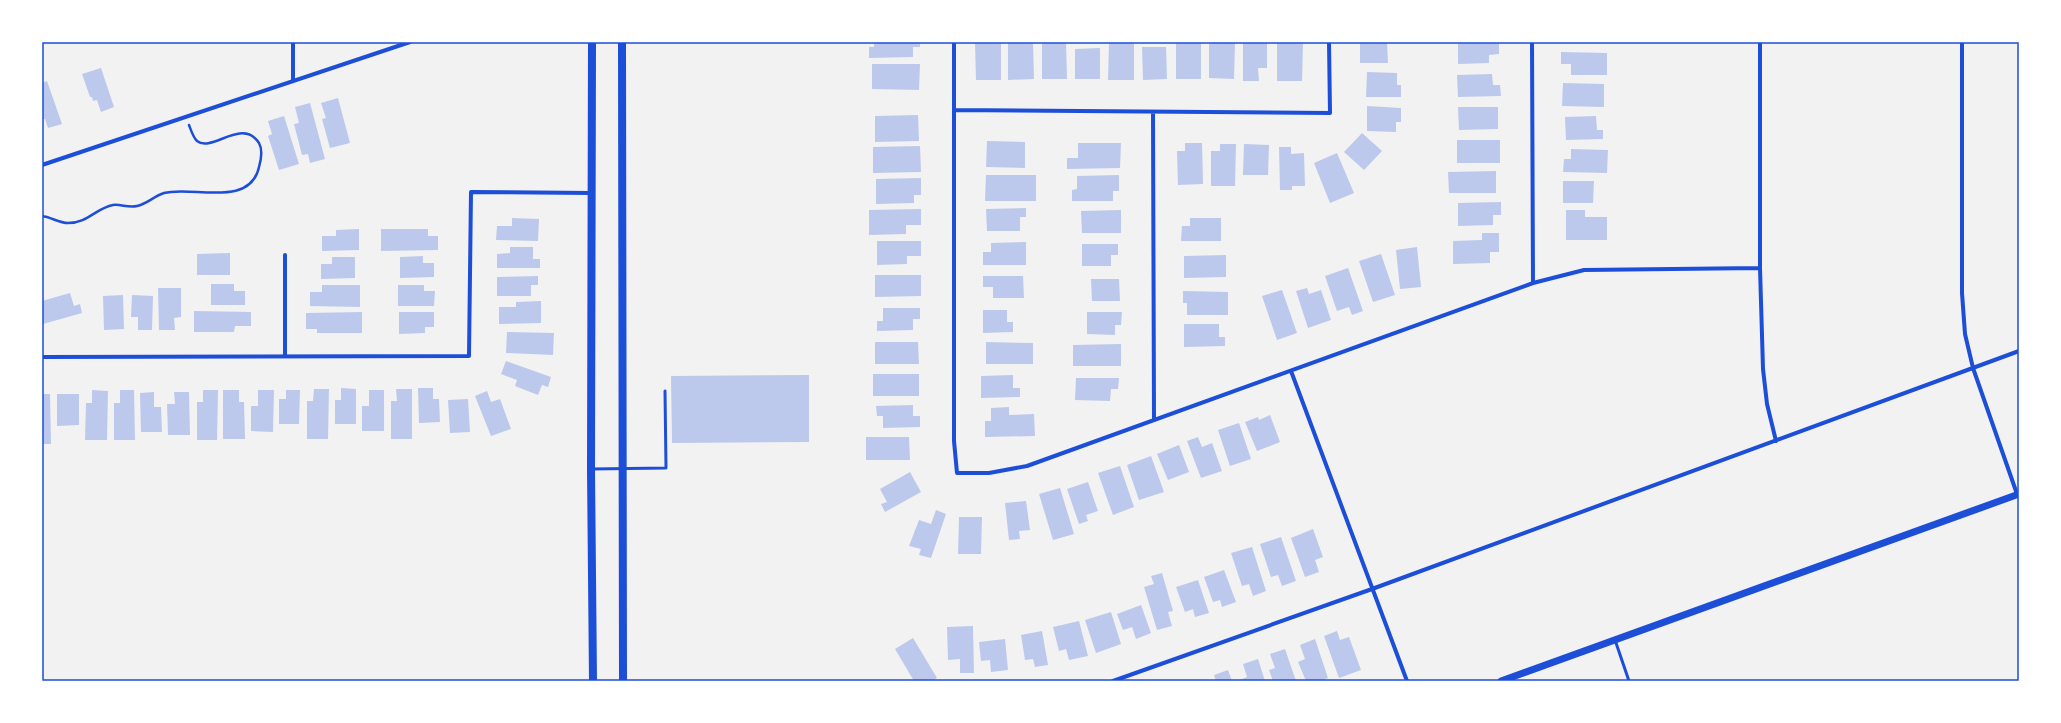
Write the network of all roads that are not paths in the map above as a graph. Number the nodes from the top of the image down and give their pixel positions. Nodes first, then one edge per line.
1 (293, 42) edge
2 (410, 42) edge
3 (592, 42) edge
4 (622, 42) edge
5 (954, 42) edge
6 (1329, 42) edge
7 (1532, 42) edge
8 (1760, 42) edge
9 (1962, 42) edge
10 (293, 81) junction
11 (954, 110) junction
12 (1153, 112) junction
13 (42, 165) edge
14 (592, 192) junction
15 (285, 255) dead end
16 (1760, 268) junction
17 (1534, 283) junction
18 (2019, 351) edge
19 (285, 356) junction
20 (42, 357) edge
21 (1972, 368) junction
22 (1291, 371) junction
23 (664, 392) dead end
24 (1154, 420) junction
25 (1776, 441) junction
26 (591, 469) junction
27 (622, 470) junction
28 (2018, 494) edge
29 (1372, 589) junction
30 (1615, 640) junction
31 (593, 681) edge
32 (623, 681) edge
33 (1113, 681) edge
34 (1406, 681) edge
35 (1501, 681) edge
36 (1629, 681) edge

1 - 10 street
2 - 10 street
3 - 14 main road
4 - 27 main road
5 - 11 street
6 - 12 street
7 - 17 street
8 - 16 street
9 - 21 street
10 - 13 street
11 - 12 street
11 - 24 street
12 - 24 street
14 - 19 street
14 - 26 main road
15 - 19 street
16 - 17 street
16 - 25 street
17 - 22 street
18 - 21 street
19 - 20 street
21 - 25 street
21 - 28 street
22 - 24 street
22 - 29 street
23 - 27 lane
25 - 29 street
26 - 27 lane
26 - 31 main road
27 - 32 main road
28 - 30 street
29 - 33 street
29 - 34 street
30 - 35 street
30 - 36 lane

